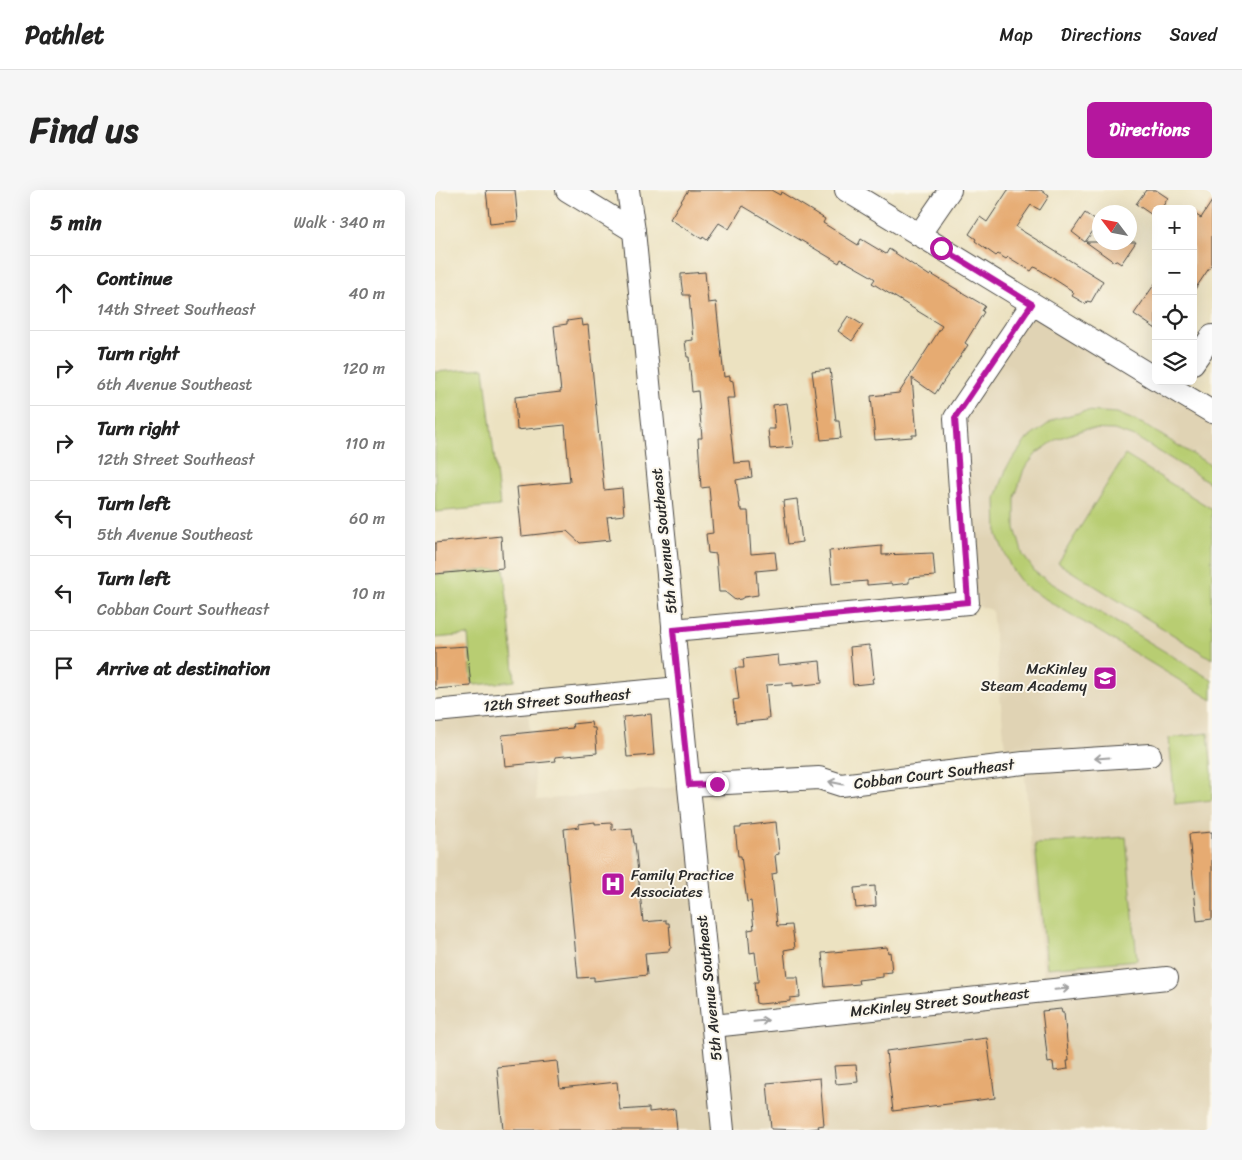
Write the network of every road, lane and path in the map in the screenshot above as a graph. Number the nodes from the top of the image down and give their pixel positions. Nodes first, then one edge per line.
1 (628, 190) edge
2 (846, 190) edge
3 (950, 190) edge
4 (581, 194) edge
5 (634, 231) junction
6 (919, 235) junction
7 (1032, 304) junction
8 (1212, 336) edge
9 (1197, 357) edge
10 (1152, 374) edge
11 (1171, 385) edge
12 (1212, 412) edge
13 (673, 630) junction
14 (679, 688) junction
15 (435, 711) edge
16 (1150, 755) dead end
17 (689, 785) junction
18 (1167, 978) dead end
19 (713, 1026) junction
20 (723, 1130) edge

1 - 5 street, 5th Avenue Southeast
2 - 6 street
3 - 6 street
4 - 5 street
5 - 13 street, 5th Avenue Southeast
6 - 7 street
7 - 10 street
7 - 13 street
8 - 9 street
11 - 12 street
13 - 14 street, 5th Avenue Southeast
14 - 15 street, 12th Street Southeast
14 - 17 street, 5th Avenue Southeast
16 -> 17 street, Cobban Court Southeast
17 - 19 street, 5th Avenue Southeast
19 -> 18 street, McKinley Street Southeast
19 - 20 street, 5th Avenue Southeast

